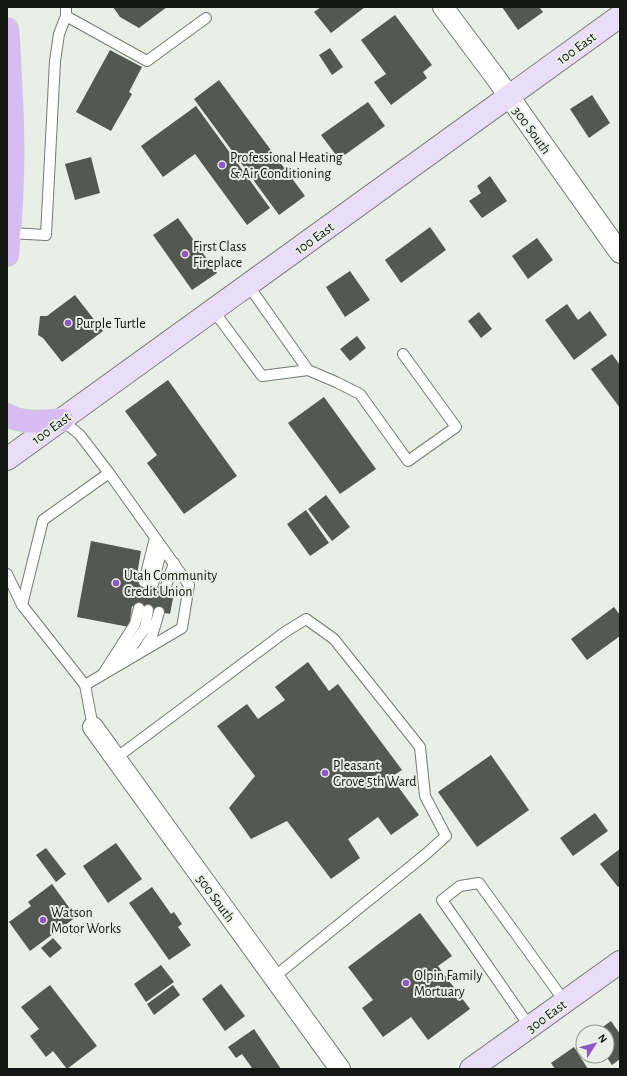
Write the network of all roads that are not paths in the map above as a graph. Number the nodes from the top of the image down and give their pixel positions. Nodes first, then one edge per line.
1 (443, 7) edge
2 (66, 11) edge
3 (620, 16) edge
4 (206, 18) dead end
5 (7, 29) edge
6 (509, 97) junction
7 (10, 232) junction
8 (620, 253) edge
9 (7, 255) edge
10 (248, 285) junction
11 (213, 310) junction
12 (403, 354) dead end
13 (308, 370) junction
14 (7, 415) edge
15 (62, 420) junction
16 (7, 459) edge
17 (109, 473) junction
18 (155, 538) junction
19 (162, 548) junction
20 (174, 563) junction
21 (7, 574) edge
22 (166, 586) dead end
23 (22, 605) junction
24 (159, 612) dead end
25 (141, 652) junction
26 (119, 665) junction
27 (102, 675) junction
28 (85, 685) junction
29 (93, 727) joint
30 (116, 758) junction
31 (620, 962) edge
32 (274, 977) junction
33 (565, 1002) junction
34 (530, 1027) junction
35 (340, 1069) edge
36 (471, 1069) edge

1 - 6 street, 300 South
2 - 4 lane
2 - 7 lane
3 - 6 main road, 100 East
5 - 7 main road
6 - 8 street, 300 South
6 - 10 main road, 100 East
7 - 9 main road
10 - 11 main road, 100 East
10 - 13 lane
11 - 13 lane
11 - 15 main road, 100 East
12 - 13 lane
14 - 15 main road
15 - 16 main road, 100 East
15 - 17 lane
17 - 18 lane
17 - 23 lane
18 - 19 lane
18 - 19 lane
19 - 20 lane
20 - 22 lane
20 - 25 lane
21 - 23 lane
23 - 28 lane
24 - 25 lane
25 - 26 lane
26 - 27 lane
26 - 27 lane
27 - 28 lane
28 - 29 lane
29 - 30 street, 500 South
30 - 32 street, 500 South
30 - 32 lane
31 - 33 main road, 300 East
32 - 35 street, 500 South
33 - 34 main road, 300 East
33 - 34 lane
34 - 36 main road, 300 East

